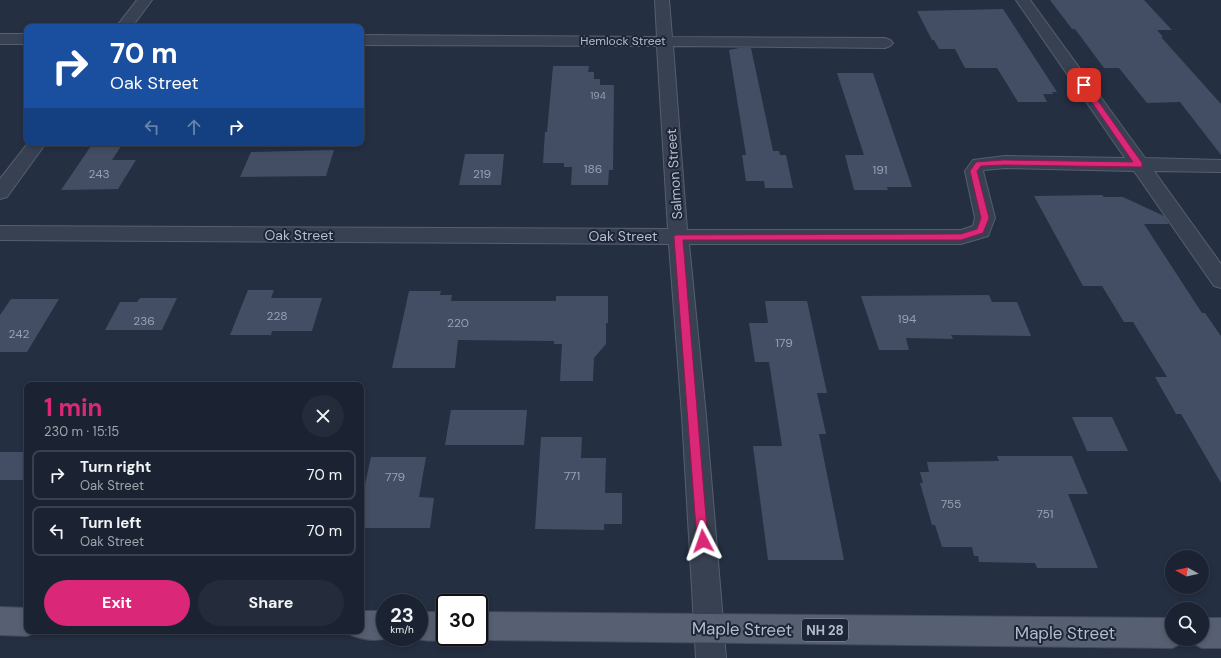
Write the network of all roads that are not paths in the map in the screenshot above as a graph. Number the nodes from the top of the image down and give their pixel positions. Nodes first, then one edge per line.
1 (144, 0) edge
2 (662, 0) edge
3 (1023, 0) edge
4 (126, 24) edge
5 (0, 39) edge
6 (24, 39) edge
7 (364, 40) edge
8 (665, 41) junction
9 (886, 43) dead end
10 (35, 146) edge
11 (1139, 165) junction
12 (1221, 166) edge
13 (0, 192) edge
14 (0, 233) edge
15 (678, 237) junction
16 (1221, 280) edge
17 (0, 621) edge
18 (24, 622) edge
19 (364, 625) edge
20 (376, 626) edge
21 (488, 626) edge
22 (709, 629) junction
23 (1165, 633) edge
24 (1209, 633) edge
25 (1221, 633) edge
26 (711, 658) edge

1 - 4 street
2 - 8 street, Salmon Street
3 - 11 street
5 - 6 street
7 - 8 street, Hemlock Street
8 - 9 street, Hemlock Street
8 - 15 street, Salmon Street
10 - 13 street
11 - 12 street, Oak Street
11 - 15 street, Oak Street
11 - 16 street
14 - 15 street, Oak Street
15 - 22 street, Salmon Street
17 - 18 main road
19 - 20 main road
21 - 22 main road, Maple Street / NH 28
22 - 23 main road, Maple Street / NH 28
22 - 26 street, Salmon Street
24 - 25 main road

